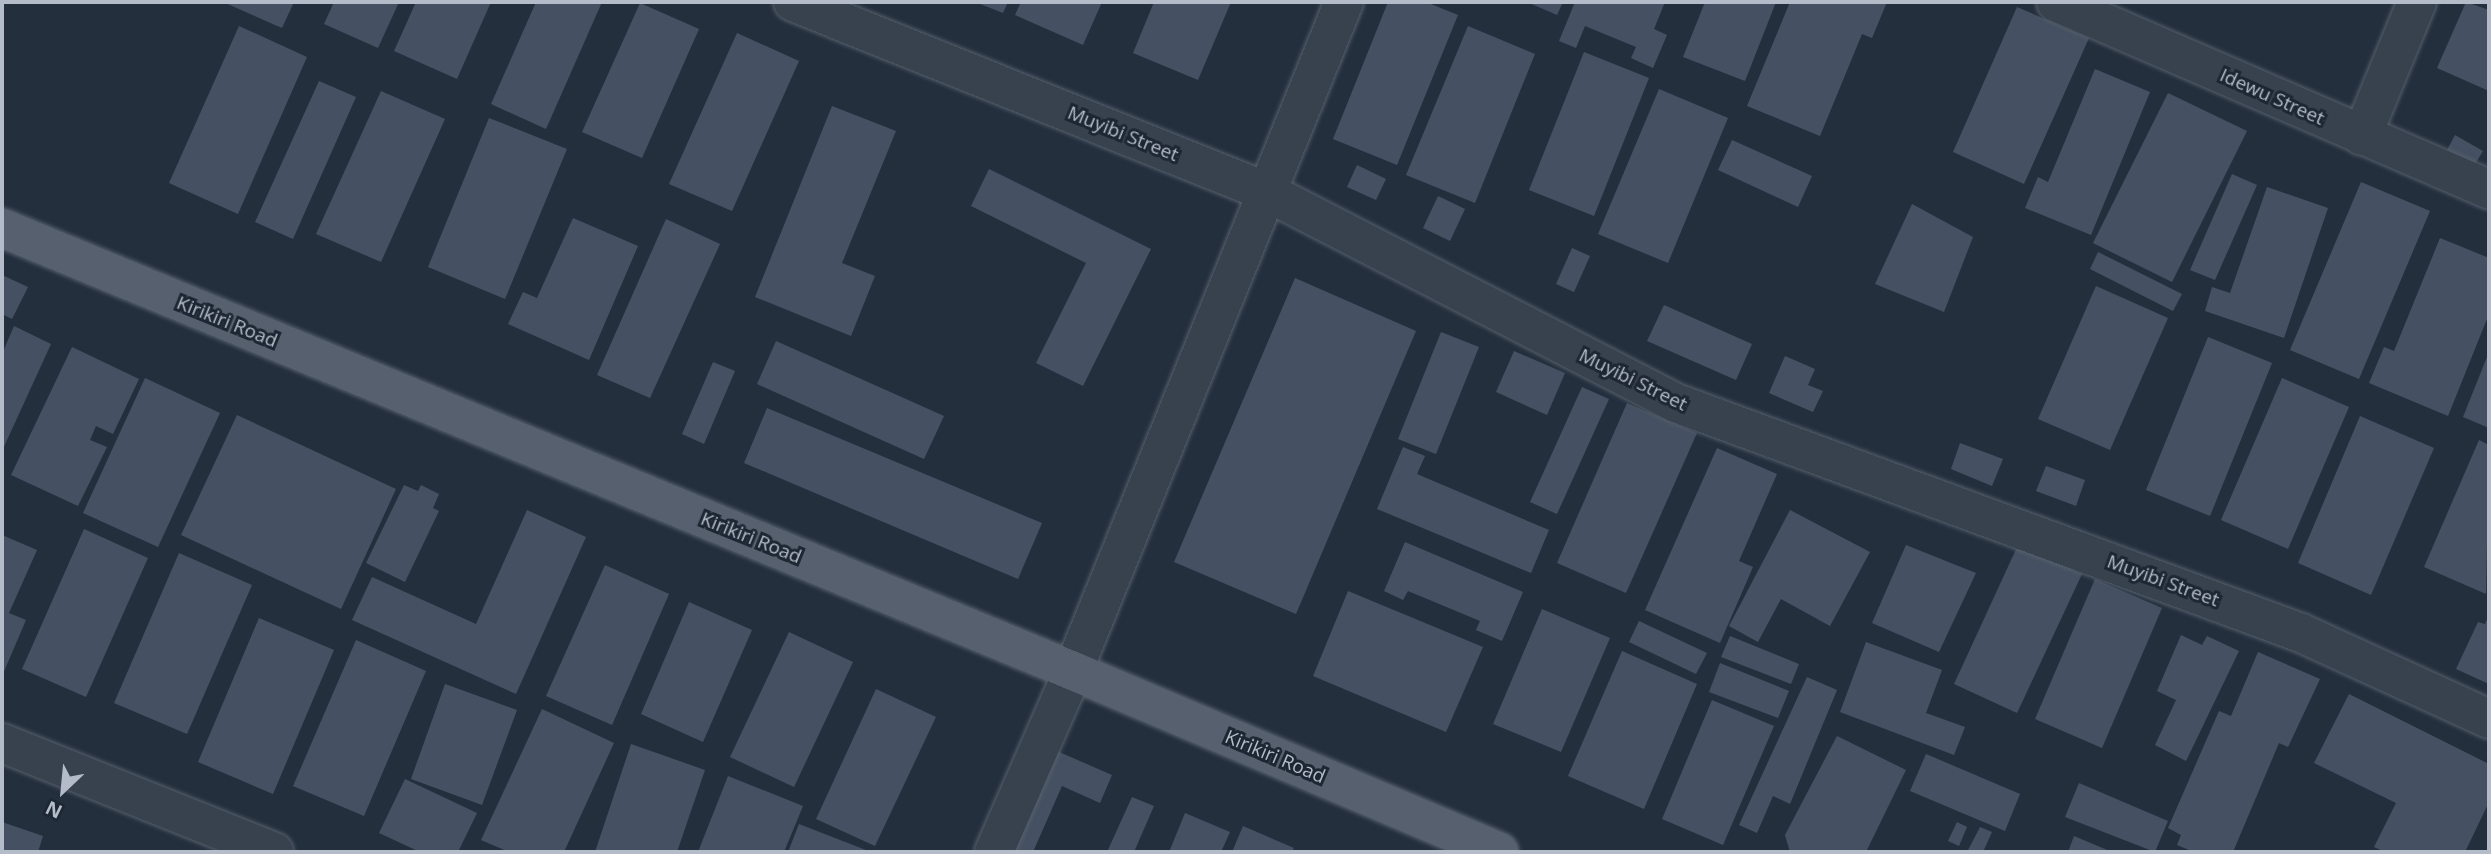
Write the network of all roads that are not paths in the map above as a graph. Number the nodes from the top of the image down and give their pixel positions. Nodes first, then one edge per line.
1 (793, 2) edge
2 (1344, 2) edge
3 (2056, 2) edge
4 (2417, 2) edge
5 (2362, 136) junction
6 (2489, 189) edge
7 (1267, 192) junction
8 (2, 229) edge
9 (1073, 671) junction
10 (2489, 719) edge
11 (2, 743) edge
12 (274, 852) edge
13 (994, 852) edge
14 (1499, 852) edge

1 - 7 street, Muyibi Street
2 - 7 street
3 - 5 street, Idewu Street
4 - 5 street
5 - 6 street, Idewu Street
7 - 9 street
7 - 10 street, Muyibi Street
8 - 9 main road, Kirikiri Road
9 - 13 street
9 - 14 main road, Kirikiri Road
11 - 12 street

